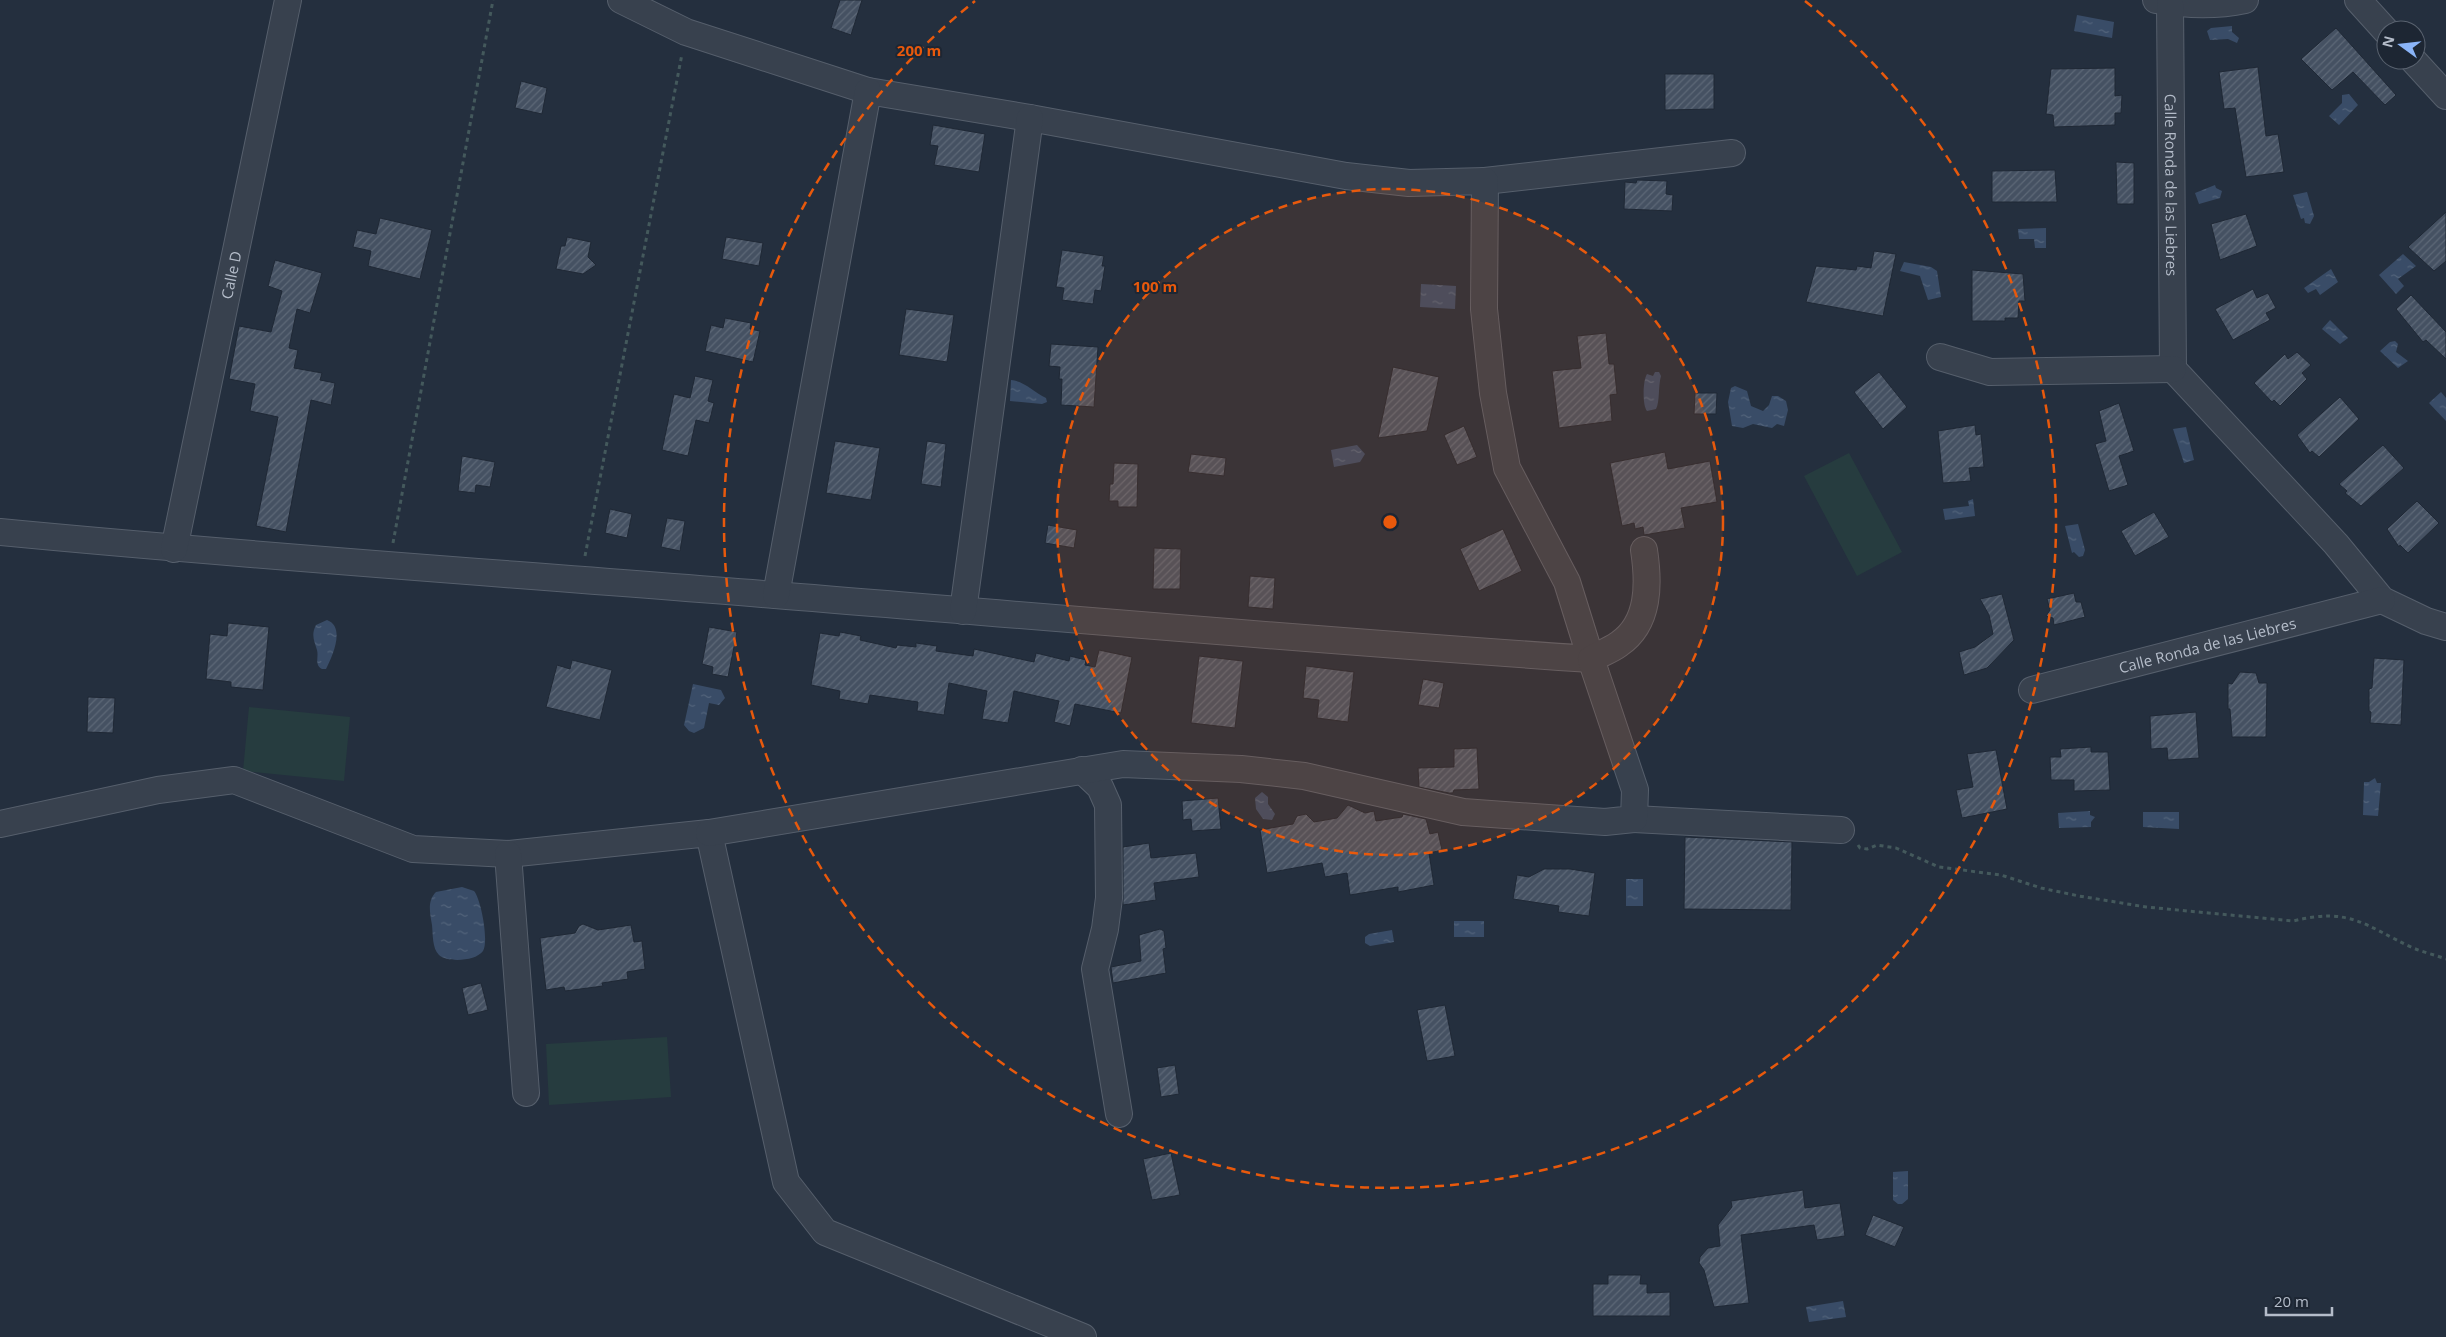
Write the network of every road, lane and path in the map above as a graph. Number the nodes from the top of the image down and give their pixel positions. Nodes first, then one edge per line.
1 (288, 0) edge
2 (493, 0) edge
3 (621, 0) edge
4 (2245, 0) edge
5 (2358, 0) edge
6 (2163, 1) edge
7 (2377, 20) edge
8 (686, 32) junction
9 (2422, 70) edge
10 (868, 91) junction
11 (2446, 96) edge
12 (1030, 118) junction
13 (1732, 153) dead end
14 (1484, 182) junction
15 (1940, 357) dead end
16 (2173, 369) junction
17 (0, 532) edge
18 (174, 549) junction
19 (1644, 550) dead end
20 (389, 565) junction
21 (580, 579) junction
22 (776, 595) junction
23 (2382, 600) junction
24 (963, 611) junction
25 (2446, 627) edge
26 (1591, 658) junction
27 (2032, 690) dead end
28 (1082, 770) junction
29 (1634, 819) junction
30 (0, 824) edge
31 (1842, 830) joint
32 (709, 833) junction
33 (508, 854) junction
34 (2446, 959) edge
35 (526, 1093) dead end
36 (1119, 1114) dead end
37 (1083, 1337) edge

1 - 18 street, Calle D
2 - 20 path
3 - 8 street
4 - 6 street, Calle Ronda de las Liebres
5 - 7 street
6 - 16 street, Calle Ronda de las Liebres
8 - 10 street
8 - 21 path
9 - 11 street
10 - 12 street
10 - 22 street
12 - 14 street
12 - 24 street
13 - 14 street
14 - 26 street
15 - 16 street
16 - 23 street
17 - 18 street
18 - 20 street
19 - 26 street
20 - 21 street
21 - 22 street
22 - 24 street
23 - 25 street
23 - 27 street, Calle Ronda de las Liebres
24 - 26 street
26 - 29 street
28 - 29 street
28 - 32 street
28 - 36 street
29 - 31 street
30 - 33 street
31 - 34 path
32 - 33 street
32 - 37 street
33 - 35 street

